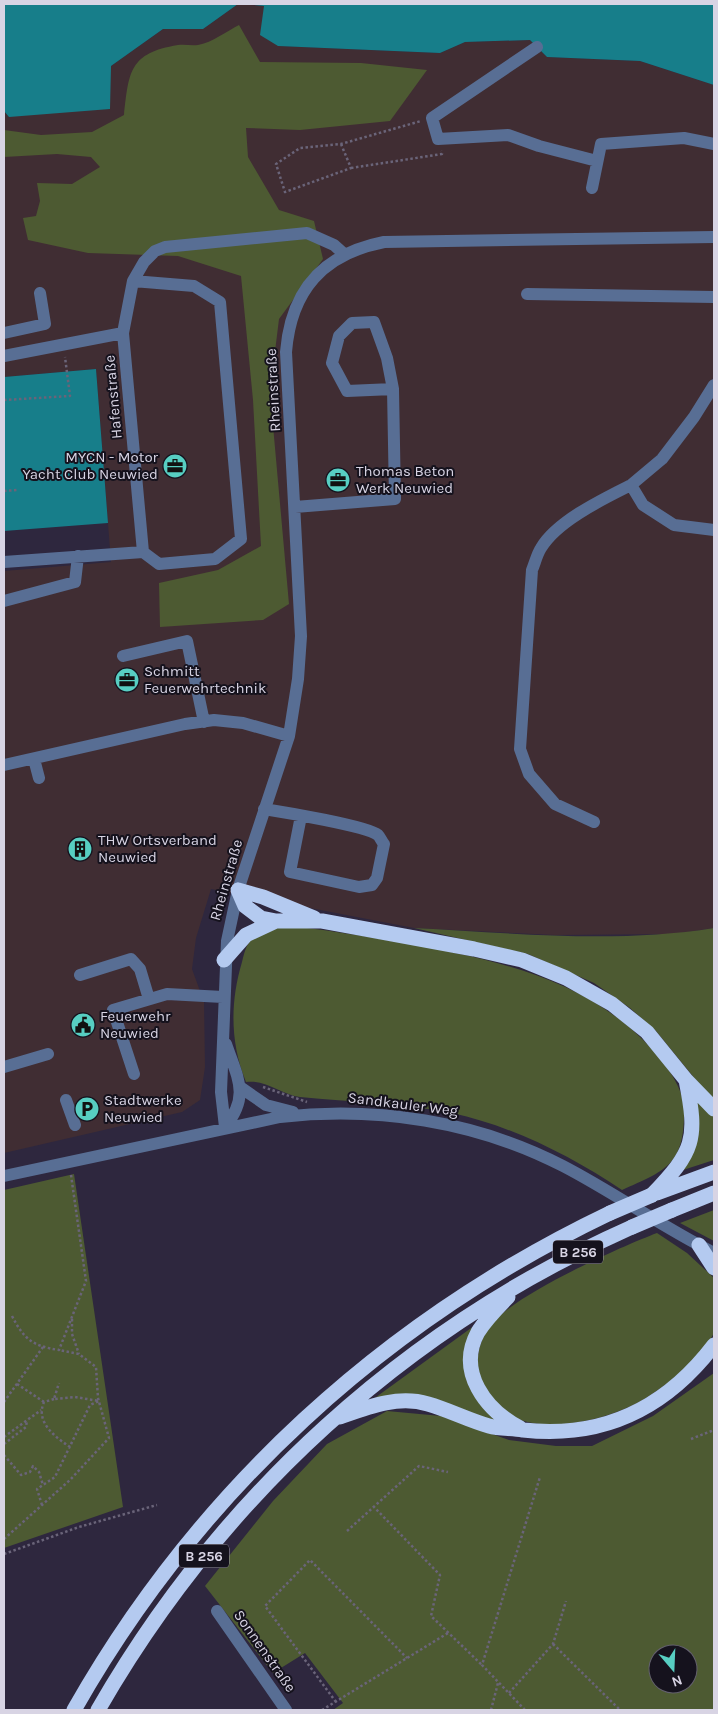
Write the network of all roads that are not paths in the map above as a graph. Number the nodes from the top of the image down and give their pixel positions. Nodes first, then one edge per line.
1 (537, 47) dead end
2 (714, 144) edge
3 (597, 161) junction
4 (592, 188) dead end
5 (714, 237) edge
6 (344, 254) junction
7 (133, 281) junction
8 (40, 293) dead end
9 (527, 294) dead end
10 (714, 297) edge
11 (4, 333) edge
12 (123, 333) junction
13 (4, 356) edge
14 (714, 385) edge
15 (393, 389) junction
16 (631, 485) junction
17 (296, 507) junction
18 (714, 530) edge
19 (142, 552) junction
20 (78, 556) junction
21 (4, 562) edge
22 (4, 601) edge
23 (123, 656) dead end
24 (204, 722) junction
25 (289, 736) junction
26 (34, 759) junction
27 (4, 766) edge
28 (40, 778) dead end
29 (264, 808) junction
30 (301, 816) junction
31 (594, 822) dead end
32 (238, 890) junction
33 (276, 921) junction
34 (322, 922) junction
35 (224, 960) junction
36 (80, 975) dead end
37 (223, 997) junction
38 (149, 999) junction
39 (224, 1038) junction
40 (48, 1054) dead end
41 (4, 1067) edge
42 (134, 1074) dead end
43 (686, 1080) junction
44 (240, 1086) junction
45 (66, 1100) dead end
46 (714, 1109) edge
47 (303, 1114) junction
48 (75, 1125) dead end
49 (225, 1127) junction
50 (714, 1172) edge
51 (4, 1176) edge
52 (714, 1193) edge
53 (652, 1195) junction
54 (699, 1246) junction
55 (714, 1253) edge
56 (714, 1268) edge
57 (526, 1279) junction
58 (714, 1345) edge
59 (333, 1420) junction
60 (524, 1430) junction
61 (216, 1610) dead end
62 (74, 1710) edge
63 (98, 1710) edge
64 (286, 1710) edge

1 - 3 street
2 - 3 street
3 - 4 street
5 - 6 street, Rheinstraße
6 - 7 street
6 - 17 street, Rheinstraße
7 - 12 street, Hafenstraße
7 - 19 street
8 - 11 street
9 - 10 street
12 - 13 street
12 - 19 street, Hafenstraße
14 - 16 street
15 - 15 street
15 - 17 street
16 - 18 street
16 - 31 street
17 - 25 street, Rheinstraße
19 - 20 street
20 - 21 street
20 - 22 street
23 - 24 street
24 - 25 street
24 - 26 street
25 - 29 street, Rheinstraße
26 - 27 street
26 - 28 street
29 - 30 street
29 - 32 street, Rheinstraße
30 - 30 street
32 - 33 highway
32 - 34 highway
32 - 35 street, Rheinstraße
33 - 34 highway
33 - 35 highway
34 - 43 highway
35 - 37 street, Rheinstraße
36 - 38 street
37 - 38 street
37 - 39 street, Rheinstraße
38 - 42 street
39 - 44 street, Rheinstraße
39 - 49 street, Rheinstraße
40 - 41 street
43 - 46 highway
43 - 53 highway
44 - 47 street
44 - 49 street, Rheinstraße
45 - 48 street
47 - 49 street, Sandkauler Weg
47 - 54 street, Sandkauler Weg
49 - 51 street, Sandkauler Weg
50 - 53 highway, B 256
52 - 57 highway, B 256, bridge
53 - 62 highway, B 256, bridge
54 - 55 street, Sandkauler Weg
54 - 56 highway
57 - 59 highway, B 256
57 - 60 highway
58 - 60 highway
59 - 60 highway
59 - 63 highway, B 256
61 - 64 street, Sonnenstraße

